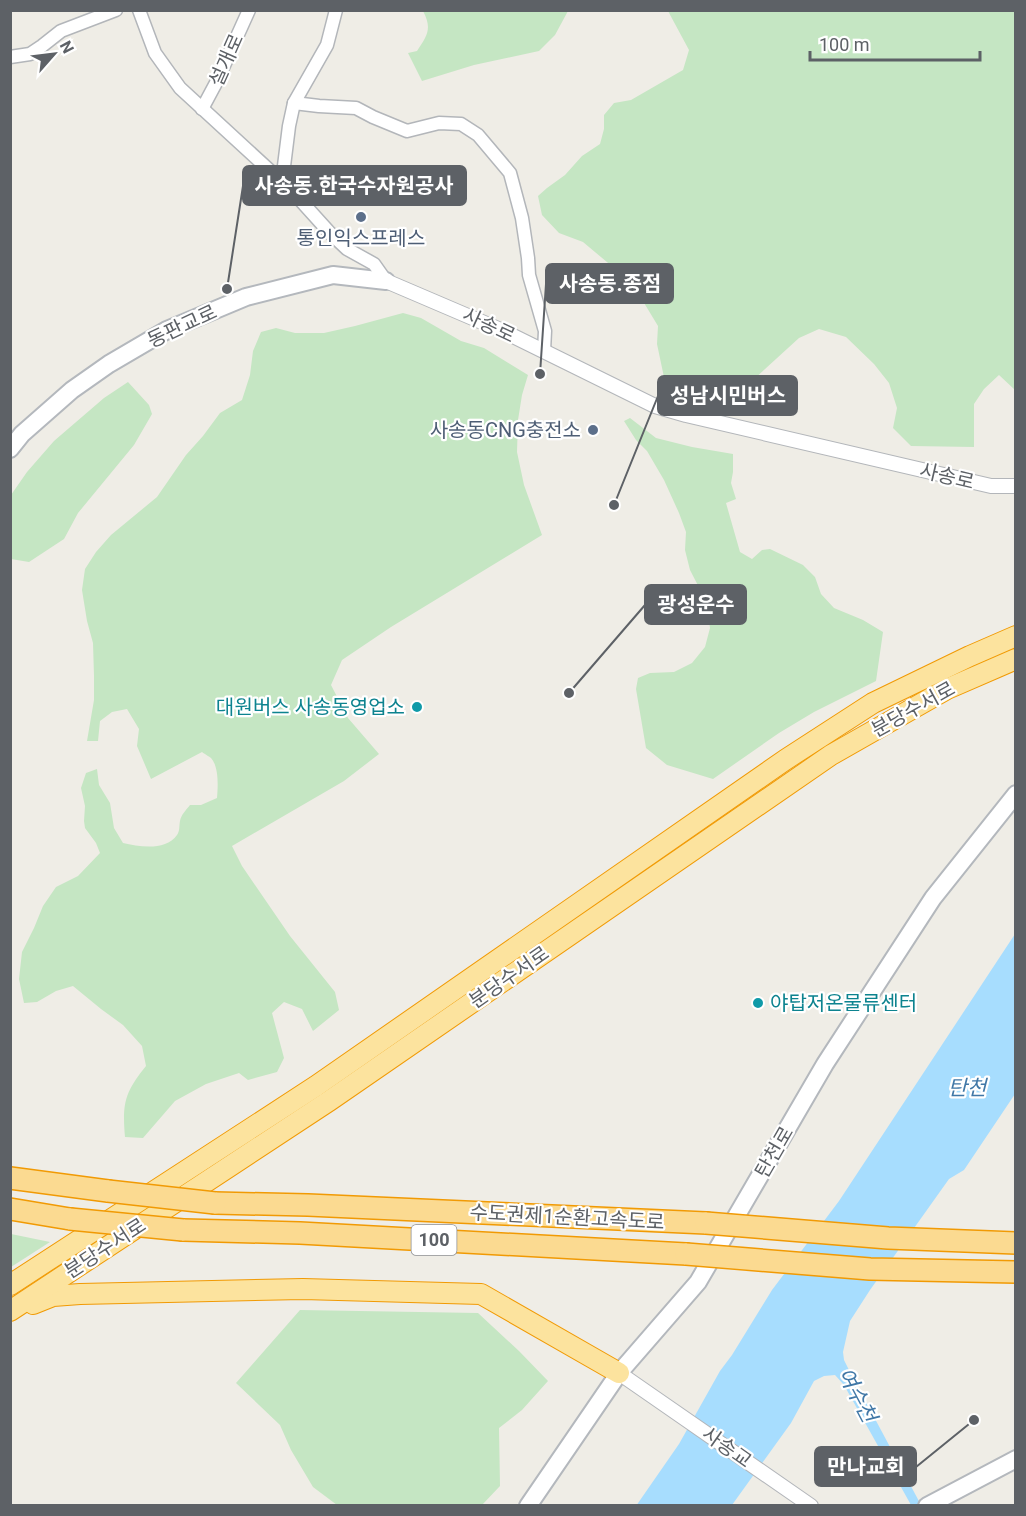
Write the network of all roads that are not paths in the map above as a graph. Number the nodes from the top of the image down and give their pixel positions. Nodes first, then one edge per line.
1 (116, 10) edge
2 (139, 10) edge
3 (249, 10) edge
4 (336, 10) edge
5 (10, 57) edge
6 (294, 103) junction
7 (202, 109) junction
8 (282, 182) junction
9 (386, 281) junction
10 (544, 351) junction
11 (10, 449) edge
12 (1016, 486) edge
13 (1016, 636) edge
14 (1016, 659) edge
15 (1016, 794) edge
16 (10, 1178) edge
17 (10, 1209) edge
18 (1016, 1243) edge
19 (1016, 1272) edge
20 (10, 1286) edge
21 (10, 1312) edge
22 (619, 1373) junction
23 (1016, 1459) edge
24 (528, 1506) edge
25 (811, 1506) edge
26 (927, 1506) edge

1 - 5 street
2 - 7 street, 사송로
3 - 7 street, 설개로
4 - 6 street
6 - 8 street
6 - 10 street
7 - 8 street, 사송로
8 - 9 street, 사송로
9 - 10 street, 사송로
9 - 11 main road, 동판교로
10 - 12 street, 사송로
13 - 20 highway, 분당수서로
14 - 21 highway, 분당수서로
15 - 22 main road, 탄천로
16 - 18 highway, 수도권제1순환고속도로 / 100, bridge
17 - 19 highway, 수도권제1순환고속도로 / 100, bridge
21 - 22 highway
22 - 24 main road, 탄천로
22 - 25 street, 사송교
23 - 26 main road

